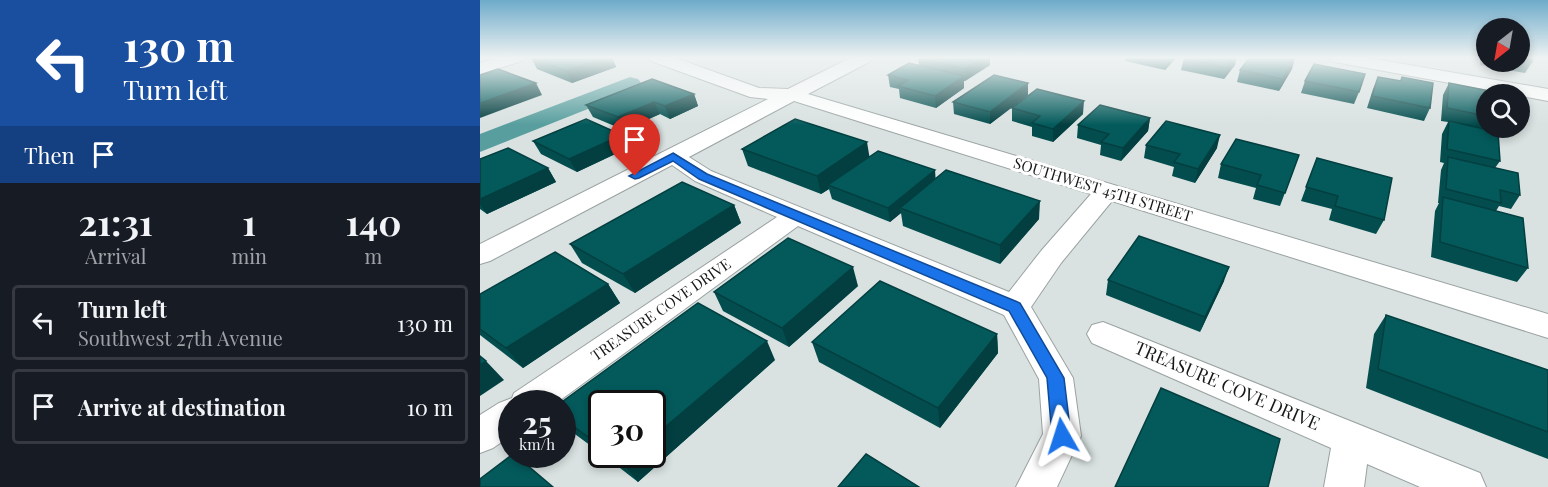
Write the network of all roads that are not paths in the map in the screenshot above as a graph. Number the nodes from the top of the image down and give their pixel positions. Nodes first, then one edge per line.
1 (720, 80) edge
2 (822, 80) edge
3 (1487, 80) edge
4 (793, 95) junction
5 (1548, 95) edge
6 (673, 156) junction
7 (1107, 191) junction
8 (795, 216) junction
9 (480, 255) edge
10 (1015, 307) junction
11 (1548, 326) edge
12 (1103, 334) dead end
13 (547, 390) edge
14 (498, 424) edge
15 (480, 436) edge
16 (1352, 439) junction
17 (1036, 487) edge
18 (1344, 487) edge
19 (1466, 487) edge

1 - 4 street, SOUTHWEST 45TH STREET
2 - 4 street
3 - 5 street
4 - 6 street
4 - 7 street, SOUTHWEST 45TH STREET
6 - 8 street
6 - 9 street
7 - 10 street
7 - 11 street, SOUTHWEST 45TH STREET
8 - 10 street
8 - 13 street, TREASURE COVE DRIVE
10 - 17 street
12 - 16 street, TREASURE COVE DRIVE
14 - 15 street
16 - 18 street
16 - 19 street, TREASURE COVE DRIVE

